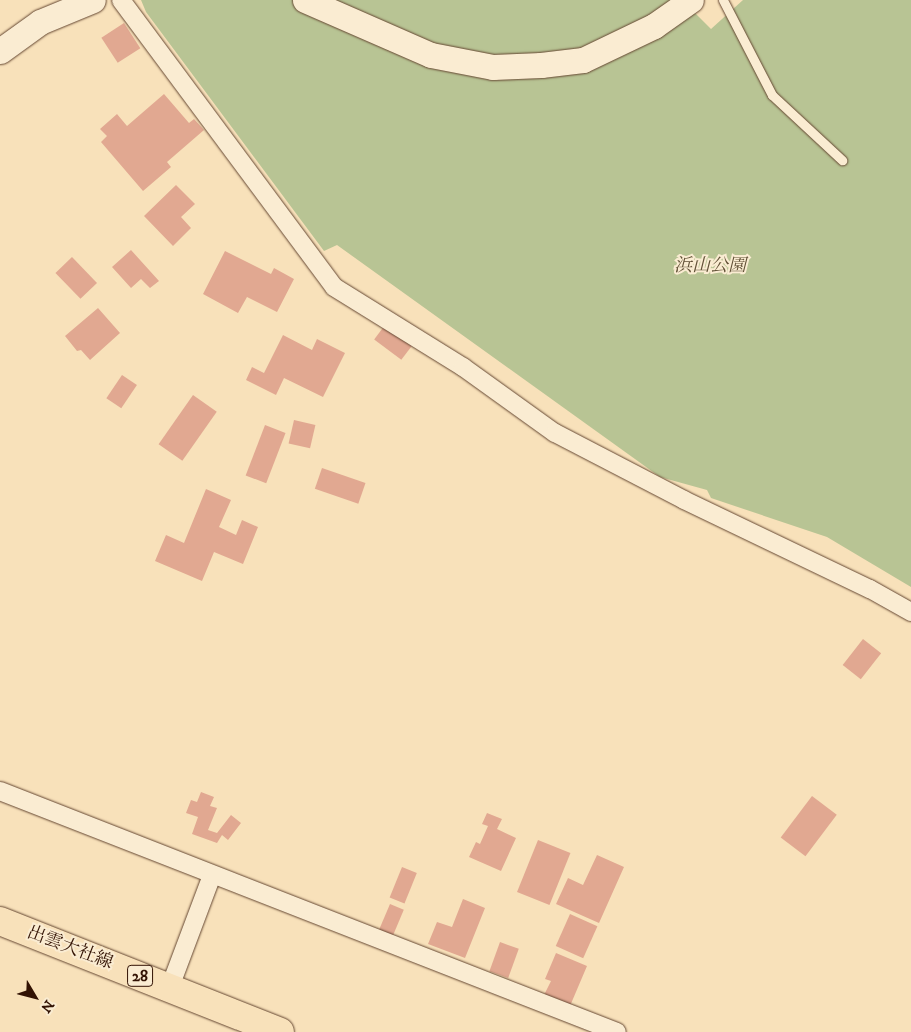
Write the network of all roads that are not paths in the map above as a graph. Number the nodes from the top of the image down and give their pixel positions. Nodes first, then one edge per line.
1 (93, 0) edge
2 (122, 0) edge
3 (305, 0) edge
4 (691, 0) edge
5 (723, 0) edge
6 (0, 51) edge
7 (842, 160) dead end
8 (911, 612) edge
9 (0, 791) edge
10 (212, 875) junction
11 (0, 921) edge
12 (170, 987) junction
13 (280, 1032) edge
14 (617, 1032) edge

1 - 6 street
2 - 8 street
3 - 4 street
5 - 7 lane
9 - 10 street
10 - 12 street
10 - 14 street
11 - 12 main road, 出雲大社線 / 28
12 - 13 main road, 出雲大社線 / 28

